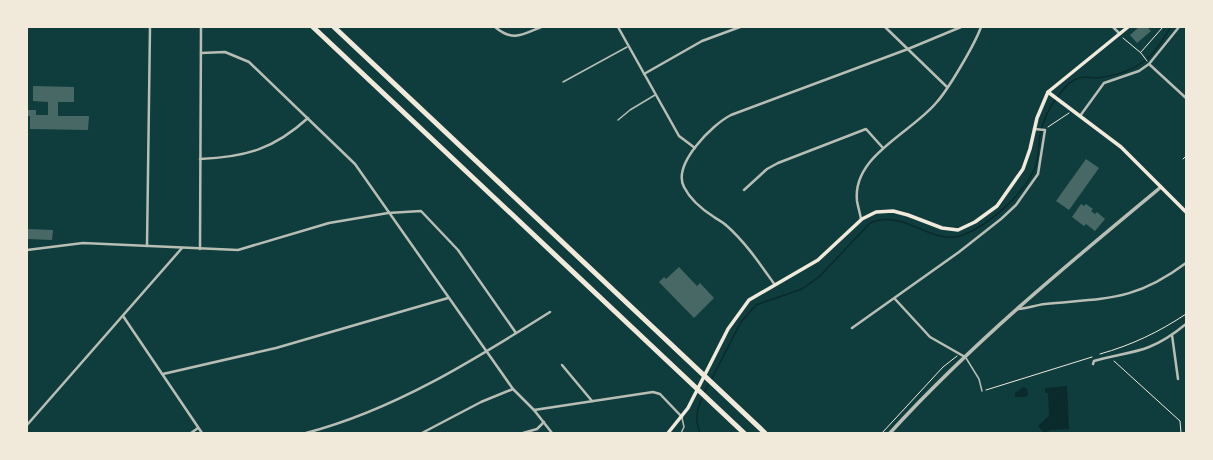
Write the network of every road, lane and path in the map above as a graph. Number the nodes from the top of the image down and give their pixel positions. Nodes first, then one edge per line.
1 (150, 27) edge
2 (201, 27) edge
3 (313, 27) edge
4 (334, 27) edge
5 (495, 27) edge
6 (542, 27) edge
7 (618, 27) edge
8 (740, 27) edge
9 (885, 27) edge
10 (961, 27) edge
11 (981, 27) edge
12 (1113, 27) edge
13 (1128, 27) edge
14 (1162, 27) edge
15 (1179, 27) edge
16 (1120, 34) junction
17 (627, 47) junction
18 (908, 49) junction
19 (201, 53) junction
20 (1141, 53) junction
21 (1147, 61) dead end
22 (1149, 64) junction
23 (644, 74) junction
24 (563, 82) dead end
25 (947, 87) junction
26 (1048, 92) junction
27 (655, 95) junction
28 (1186, 98) edge
29 (1073, 110) junction
30 (1080, 116) junction
31 (308, 118) junction
32 (618, 120) dead end
33 (1036, 130) junction
34 (1044, 130) junction
35 (695, 148) junction
36 (884, 148) junction
37 (1186, 156) edge
38 (200, 159) junction
39 (1183, 159) dead end
40 (1161, 187) junction
41 (744, 190) dead end
42 (1186, 212) edge
43 (388, 213) junction
44 (862, 220) junction
45 (147, 246) junction
46 (182, 248) junction
47 (200, 249) junction
48 (27, 250) edge
49 (1186, 263) edge
50 (775, 285) junction
51 (448, 298) junction
52 (895, 299) junction
53 (1018, 309) junction
54 (550, 312) dead end
55 (1186, 314) edge
56 (123, 316) junction
57 (1186, 324) edge
58 (852, 328) dead end
59 (516, 334) junction
60 (1172, 335) junction
61 (486, 351) junction
62 (961, 353) junction
63 (1100, 354) dead end
64 (965, 356) junction
65 (1093, 357) dead end
66 (1109, 357) junction
67 (1093, 364) dead end
68 (562, 365) dead end
69 (163, 374) junction
70 (1178, 379) dead end
71 (513, 389) junction
72 (982, 391) joint
73 (592, 401) junction
74 (534, 410) junction
75 (682, 417) junction
76 (544, 422) junction
77 (27, 425) edge
78 (198, 428) junction
79 (191, 433) edge
80 (202, 433) edge
81 (306, 433) edge
82 (422, 433) edge
83 (522, 433) edge
84 (552, 433) edge
85 (668, 433) edge
86 (681, 433) edge
87 (744, 433) edge
88 (765, 433) edge
89 (882, 433) edge
90 (890, 433) edge
91 (1182, 433) edge

1 - 45 street
2 - 19 street
3 - 87 highway
4 - 88 highway
5 - 6 street
7 - 17 street
8 - 23 street
9 - 18 street
10 - 18 street
11 - 25 street
12 - 16 street
13 - 16 main road
14 - 20 path
15 - 22 street
16 - 20 path
16 - 26 main road
17 - 23 street
17 - 24 lane
18 - 25 street
18 - 35 street
19 - 31 street
19 - 38 street
20 - 21 path
22 - 28 street
22 - 30 street
23 - 27 street
25 - 36 street
26 - 29 main road
26 - 33 main road
27 - 32 lane
27 - 35 street
29 - 30 main road
29 - 34 path
30 - 40 main road
31 - 38 street
31 - 43 street
33 - 34 street
33 - 44 main road
34 - 52 street
35 - 50 street
36 - 41 street
36 - 44 street
37 - 39 path
38 - 47 street
40 - 42 main road
40 - 53 street
43 - 47 street
43 - 51 street
43 - 59 street
44 - 50 main road
45 - 46 street
45 - 48 street
46 - 47 street
46 - 56 street
49 - 53 street
50 - 75 main road
51 - 61 street
51 - 69 street
52 - 58 street
52 - 62 street
53 - 64 street
54 - 59 street
55 - 63 path
56 - 69 street
56 - 77 street
57 - 60 street
59 - 61 street
60 - 66 street
60 - 70 street
61 - 71 street
61 - 81 street
62 - 64 street
62 - 89 path
64 - 72 lane
64 - 90 street
65 - 72 path
66 - 67 street
66 - 91 path
68 - 73 street
69 - 78 street
71 - 74 street
71 - 82 street
73 - 74 street
73 - 75 street
74 - 76 street
75 - 85 main road
75 - 86 lane
76 - 83 street
76 - 84 street
78 - 79 street
78 - 80 street

